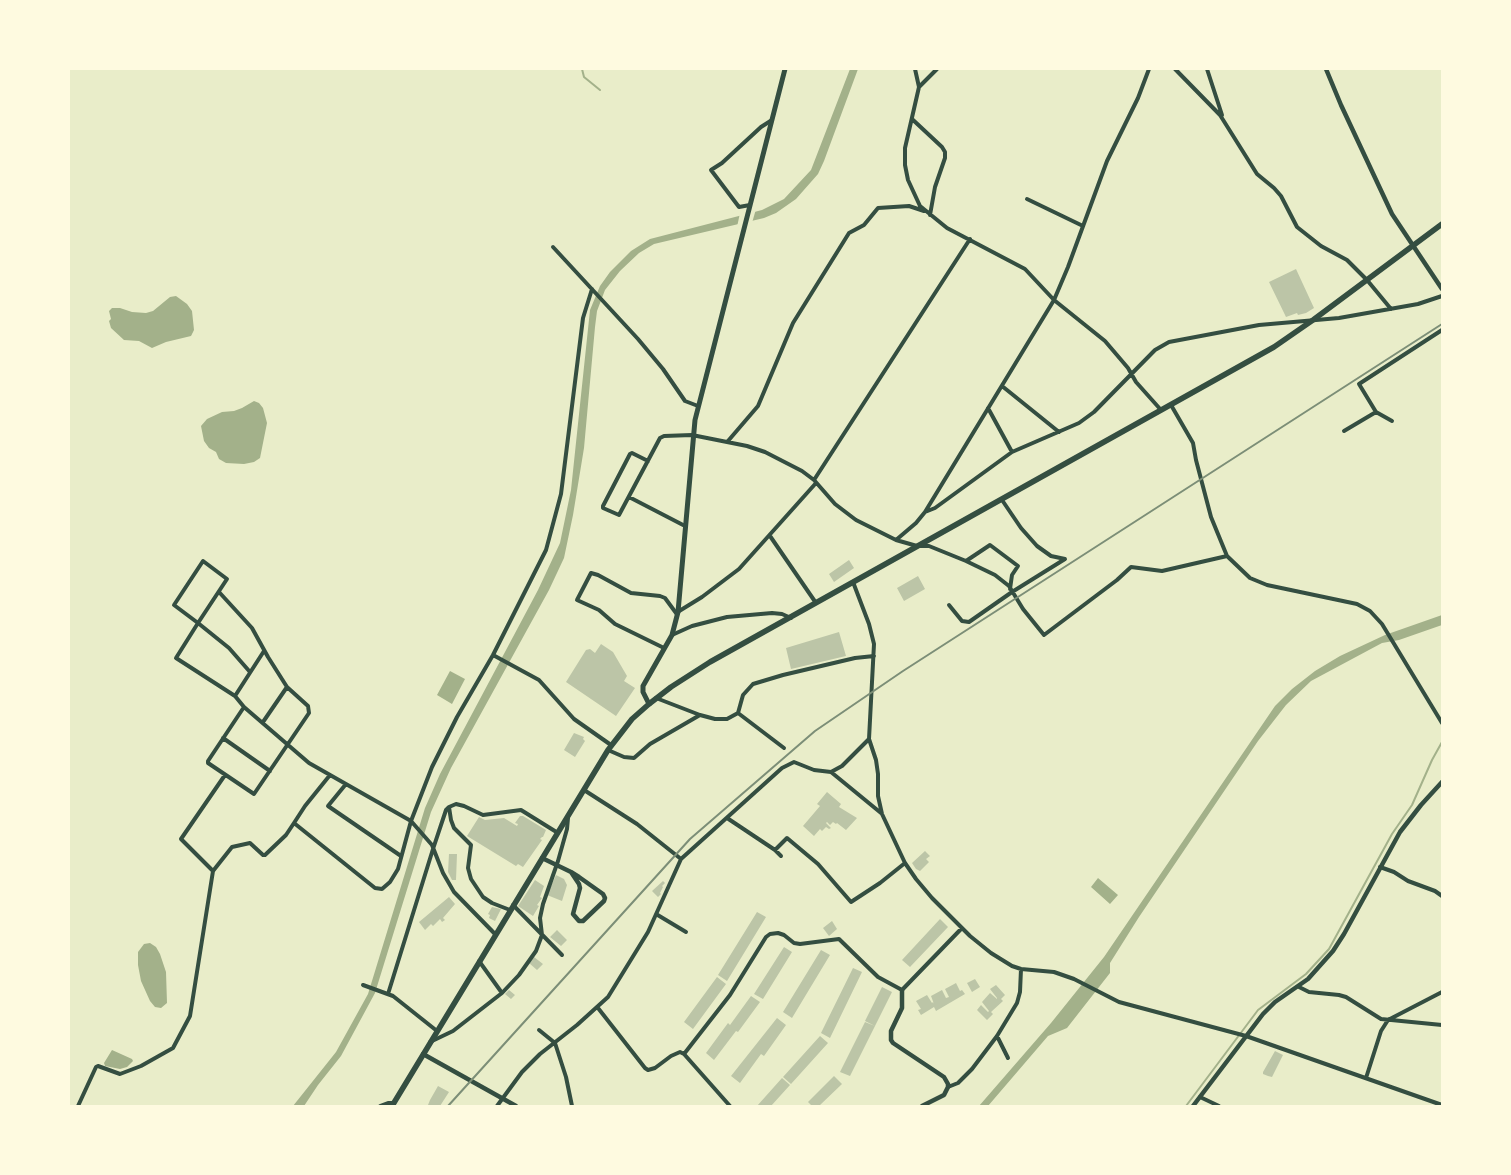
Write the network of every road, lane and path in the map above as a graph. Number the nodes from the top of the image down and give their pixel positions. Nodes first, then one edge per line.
1 (785, 69) edge
2 (915, 69) edge
3 (937, 69) edge
4 (1149, 69) edge
5 (1175, 69) edge
6 (1207, 69) edge
7 (1326, 69) edge
8 (919, 87) junction
9 (912, 119) junction
10 (772, 120) junction
11 (1223, 120) junction
12 (1027, 199) dead end
13 (750, 207) junction
14 (924, 210) junction
15 (930, 215) junction
16 (1442, 224) edge
17 (1083, 226) junction
18 (970, 239) junction
19 (1412, 246) junction
20 (553, 247) dead end
21 (1367, 280) junction
22 (1442, 289) edge
23 (593, 291) junction
24 (1442, 296) edge
25 (1054, 300) junction
26 (1391, 309) junction
27 (1313, 320) junction
28 (1442, 330) edge
29 (1131, 375) junction
30 (1002, 386) junction
31 (1171, 405) junction
32 (698, 406) junction
33 (988, 408) junction
34 (1161, 410) junction
35 (1376, 412) junction
36 (1392, 421) dead end
37 (1344, 431) dead end
38 (1059, 432) junction
39 (692, 434) junction
40 (728, 441) junction
41 (1012, 452) junction
42 (648, 461) junction
43 (815, 482) junction
44 (629, 497) junction
45 (1002, 500) junction
46 (926, 512) junction
47 (685, 526) junction
48 (770, 536) junction
49 (896, 540) junction
50 (918, 546) junction
51 (1227, 556) junction
52 (966, 561) junction
53 (853, 582) junction
54 (1011, 590) junction
55 (218, 592) junction
56 (816, 603) junction
57 (949, 605) dead end
58 (678, 612) junction
59 (791, 618) junction
60 (198, 623) junction
61 (672, 635) junction
62 (664, 648) junction
63 (264, 651) junction
64 (494, 655) junction
65 (874, 656) junction
66 (250, 672) junction
67 (287, 687) junction
68 (235, 696) junction
69 (656, 698) junction
70 (649, 704) junction
71 (244, 707) junction
72 (738, 713) junction
73 (700, 715) junction
74 (263, 722) junction
75 (1442, 723) edge
76 (223, 738) junction
77 (869, 739) junction
78 (287, 745) junction
79 (610, 747) junction
80 (784, 748) dead end
81 (270, 771) junction
82 (831, 772) junction
83 (225, 775) junction
84 (330, 775) junction
85 (1442, 782) edge
86 (346, 784) junction
87 (584, 790) junction
88 (450, 807) junction
89 (882, 814) junction
90 (568, 816) junction
91 (727, 818) junction
92 (413, 822) junction
93 (294, 823) junction
94 (558, 833) junction
95 (433, 847) junction
96 (775, 850) junction
97 (401, 856) junction
98 (781, 856) dead end
99 (542, 858) junction
100 (681, 859) junction
101 (905, 863) junction
102 (556, 865) junction
103 (1380, 867) junction
104 (213, 871) junction
105 (571, 872) junction
106 (1442, 896) edge
107 (511, 908) junction
108 (656, 914) junction
109 (962, 928) junction
110 (686, 932) dead end
111 (495, 934) junction
112 (542, 935) junction
113 (562, 955) dead end
114 (479, 961) junction
115 (1021, 969) junction
116 (363, 985) dead end
117 (1299, 987) junction
118 (902, 990) junction
119 (1442, 992) edge
120 (502, 993) junction
121 (388, 994) junction
122 (598, 1008) junction
123 (1388, 1020) junction
124 (1442, 1025) edge
125 (539, 1030) dead end
126 (437, 1031) junction
127 (997, 1036) junction
128 (1246, 1036) junction
129 (430, 1043) junction
130 (555, 1043) junction
131 (423, 1054) junction
132 (684, 1054) junction
133 (1008, 1058) dead end
134 (1366, 1078) junction
135 (948, 1087) junction
136 (1200, 1097) junction
137 (501, 1099) junction
138 (392, 1105) edge
139 (1442, 1105) edge
140 (78, 1106) edge
141 (380, 1106) edge
142 (497, 1106) edge
143 (516, 1106) edge
144 (572, 1106) edge
145 (730, 1106) edge
146 (922, 1106) edge
147 (1193, 1106) edge
148 (1219, 1106) edge

1 - 10 main road
2 - 8 street
3 - 8 street
4 - 17 street
5 - 11 street
6 - 11 street
7 - 19 street
8 - 9 street
9 - 14 street
9 - 15 street
10 - 13 main road
10 - 13 street
11 - 21 street
12 - 17 street
13 - 32 main road
14 - 15 street
14 - 40 street
15 - 18 street
16 - 19 main road
17 - 25 street
18 - 25 street
18 - 43 street
19 - 21 main road
19 - 22 street
20 - 23 street
21 - 26 street
21 - 27 main road
23 - 32 street
23 - 64 street
24 - 26 street
25 - 29 street
25 - 30 street
26 - 27 street
27 - 29 street
27 - 31 main road
28 - 35 street
29 - 34 street
29 - 38 street
30 - 33 street
30 - 38 street
31 - 34 main road
31 - 51 street
32 - 39 main road
33 - 41 street
33 - 46 street
34 - 45 main road
35 - 36 street
35 - 37 street
38 - 41 street
39 - 40 street
39 - 42 street
39 - 47 main road
40 - 43 street
41 - 46 street
42 - 44 street
42 - 44 street
43 - 48 street
43 - 49 street
44 - 47 street
45 - 50 main road
45 - 54 street
46 - 49 street
47 - 58 main road
48 - 56 street
48 - 58 street
49 - 50 street
50 - 52 street
50 - 53 main road
51 - 54 street
51 - 75 street
52 - 54 street
52 - 54 street
53 - 56 main road
53 - 65 street
54 - 57 street
55 - 60 street
55 - 60 street
55 - 63 street
56 - 59 main road
58 - 61 main road
58 - 62 street
59 - 61 street
59 - 69 main road
60 - 66 street
60 - 68 street
61 - 62 main road
62 - 70 main road
63 - 66 street
63 - 67 street
64 - 79 street
64 - 92 street
65 - 72 street
65 - 77 street
66 - 68 street
67 - 74 street
67 - 78 street
68 - 71 street
69 - 70 main road
69 - 73 street
70 - 79 main road
71 - 74 street
71 - 76 street
72 - 73 street
72 - 80 street
73 - 79 street
74 - 78 street
76 - 81 street
76 - 83 street
77 - 82 street
77 - 89 street
78 - 81 street
78 - 84 street
79 - 87 main road
81 - 83 street
82 - 89 street
82 - 91 street
83 - 104 street
84 - 86 street
84 - 93 street
85 - 103 street
86 - 92 street
86 - 97 street
87 - 90 main road
87 - 100 street
88 - 94 street
88 - 95 street
88 - 107 street
89 - 101 street
90 - 94 main road
90 - 102 street
91 - 96 street
91 - 100 street
92 - 95 street
92 - 97 street
93 - 97 street
93 - 104 street
94 - 99 main road
95 - 111 street
95 - 121 street
96 - 98 street
96 - 101 street
99 - 102 street
99 - 107 main road
100 - 108 street
101 - 109 street
102 - 105 street
102 - 112 street
103 - 106 street
103 - 117 street
104 - 140 street
105 - 105 street
107 - 111 main road
107 - 112 street
108 - 110 street
108 - 122 street
109 - 115 street
109 - 118 street
111 - 114 main road
112 - 113 street
112 - 120 street
114 - 120 street
114 - 126 main road
115 - 127 street
115 - 128 street
116 - 121 street
117 - 123 street
117 - 128 street
118 - 132 street
118 - 135 street
119 - 123 street
120 - 129 street
121 - 126 street
122 - 130 street
122 - 132 street
123 - 124 street
123 - 134 street
125 - 130 street
126 - 129 main road
127 - 133 street
127 - 135 street
128 - 134 street
128 - 136 street
129 - 131 main road
130 - 137 street
130 - 144 street
131 - 137 street
131 - 138 main road
132 - 145 street
134 - 139 street
135 - 146 street
136 - 147 street
136 - 148 street
137 - 142 street
137 - 143 street
138 - 141 street

